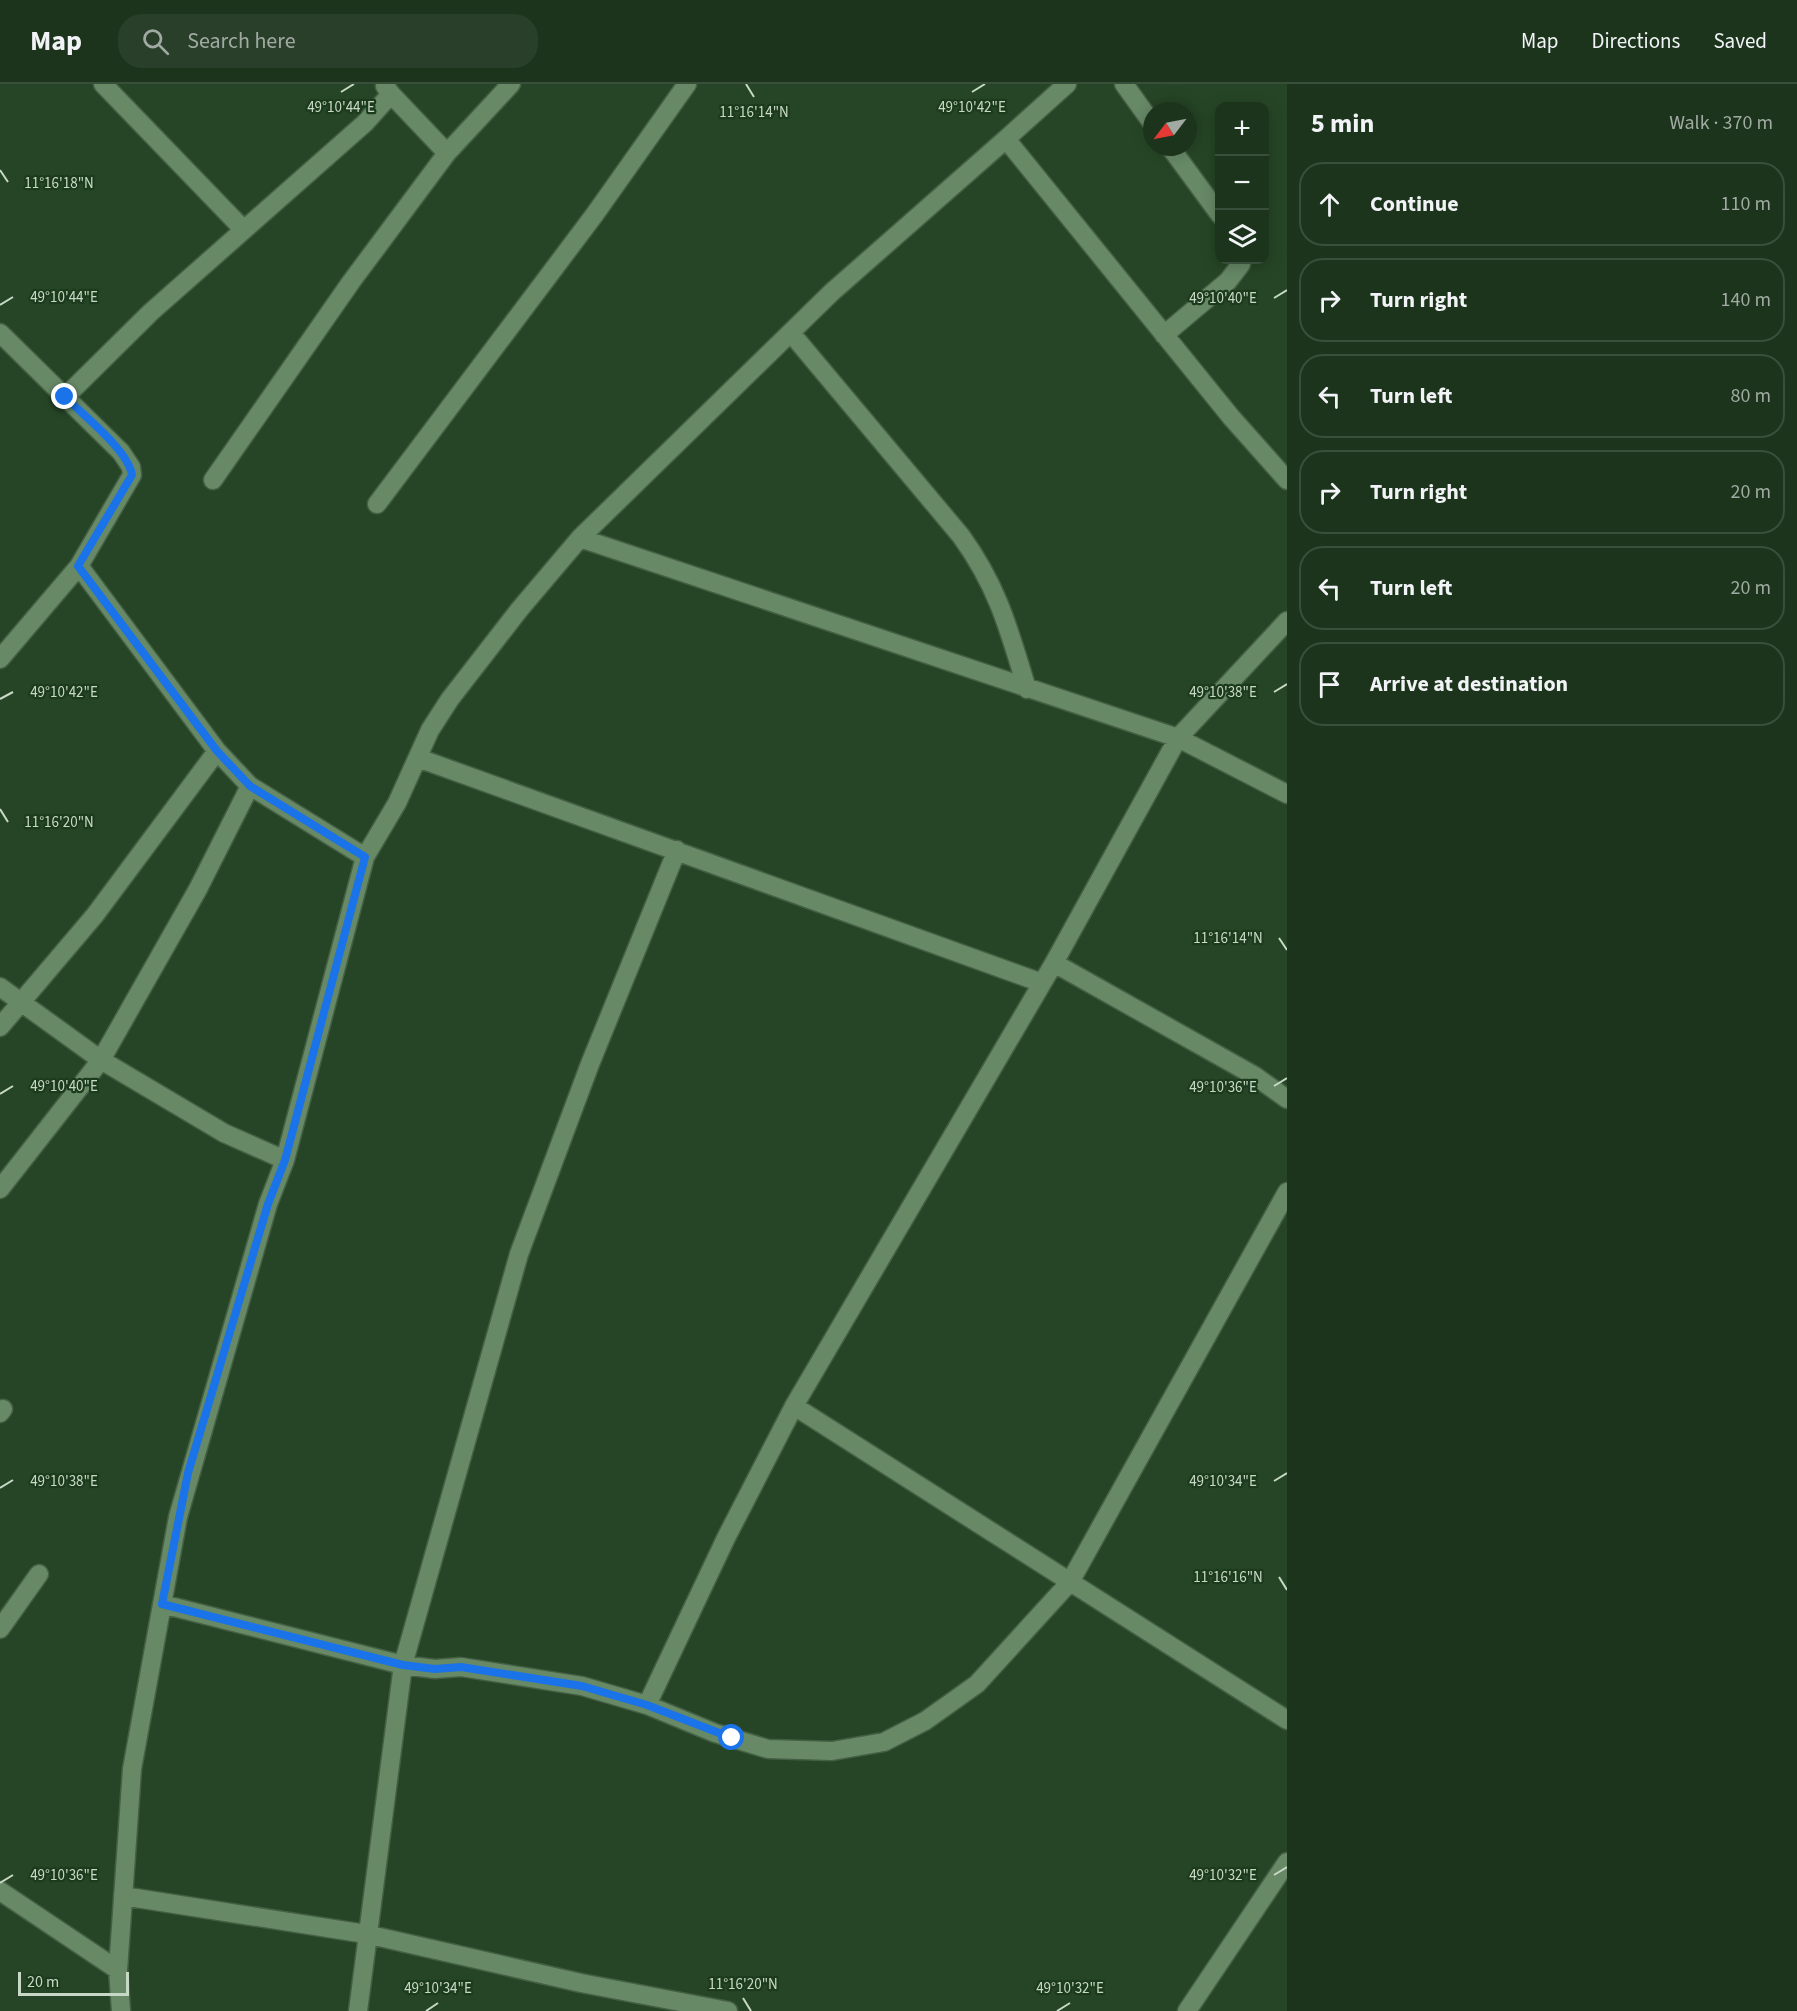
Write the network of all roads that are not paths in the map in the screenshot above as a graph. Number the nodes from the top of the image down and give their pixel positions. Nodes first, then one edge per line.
1 (103, 84) edge
2 (511, 84) edge
3 (687, 84) edge
4 (1067, 84) edge
5 (1124, 84) edge
6 (387, 89) edge
7 (1143, 110) edge
8 (1006, 139) junction
9 (447, 153) junction
10 (1177, 156) edge
11 (1216, 210) edge
12 (243, 229) junction
13 (1241, 264) edge
14 (0, 333) edge
15 (791, 333) junction
16 (1164, 335) junction
17 (65, 397) junction
18 (213, 480) dead end
19 (1287, 480) edge
20 (377, 504) dead end
21 (580, 538) junction
22 (78, 566) junction
23 (1287, 621) edge
24 (1, 657) edge
25 (1027, 688) junction
26 (1178, 738) junction
27 (217, 751) junction
28 (418, 758) junction
29 (250, 786) junction
30 (1287, 794) edge
31 (677, 850) junction
32 (365, 857) junction
33 (1054, 963) junction
34 (1042, 983) junction
35 (0, 987) edge
36 (20, 1004) junction
37 (0, 1027) edge
38 (101, 1060) junction
39 (1287, 1099) edge
40 (285, 1160) junction
41 (0, 1189) edge
42 (1287, 1192) edge
43 (795, 1406) junction
44 (39, 1574) dead end
45 (1070, 1582) junction
46 (162, 1604) junction
47 (0, 1629) edge
48 (403, 1665) junction
49 (647, 1705) junction
50 (1287, 1720) edge
51 (1287, 1862) edge
52 (0, 1891) edge
53 (123, 1896) junction
54 (366, 1934) junction
55 (118, 1970) junction
56 (117, 2009) edge
57 (358, 2011) edge
58 (728, 2011) edge
59 (1187, 2011) edge

1 - 12 street
2 - 9 street
3 - 20 street
4 - 8 street
5 - 7 street
6 - 9 street
6 - 12 street
8 - 15 street
8 - 16 street
9 - 18 street
10 - 11 street
12 - 17 street
13 - 16 street
14 - 17 street
15 - 21 street
15 - 25 street
16 - 19 street
17 - 22 street
21 - 25 street
21 - 28 street
22 - 24 street
22 - 27 street
23 - 26 street
25 - 26 street
26 - 30 street
26 - 33 street
27 - 29 street
27 - 36 street
28 - 31 street
28 - 32 street
29 - 32 street
29 - 38 street
31 - 34 street
31 - 48 street
32 - 40 street
33 - 34 street
33 - 39 street
34 - 43 street
35 - 36 street
36 - 37 street
36 - 38 street
38 - 40 street
38 - 41 street
40 - 46 street
42 - 45 street
43 - 45 street
43 - 49 street
44 - 47 street
45 - 49 street
45 - 50 street
46 - 48 street
46 - 53 street
48 - 49 street
48 - 54 street
51 - 59 street
52 - 55 street
53 - 54 street
53 - 55 street
54 - 57 street
54 - 58 street
55 - 56 street

